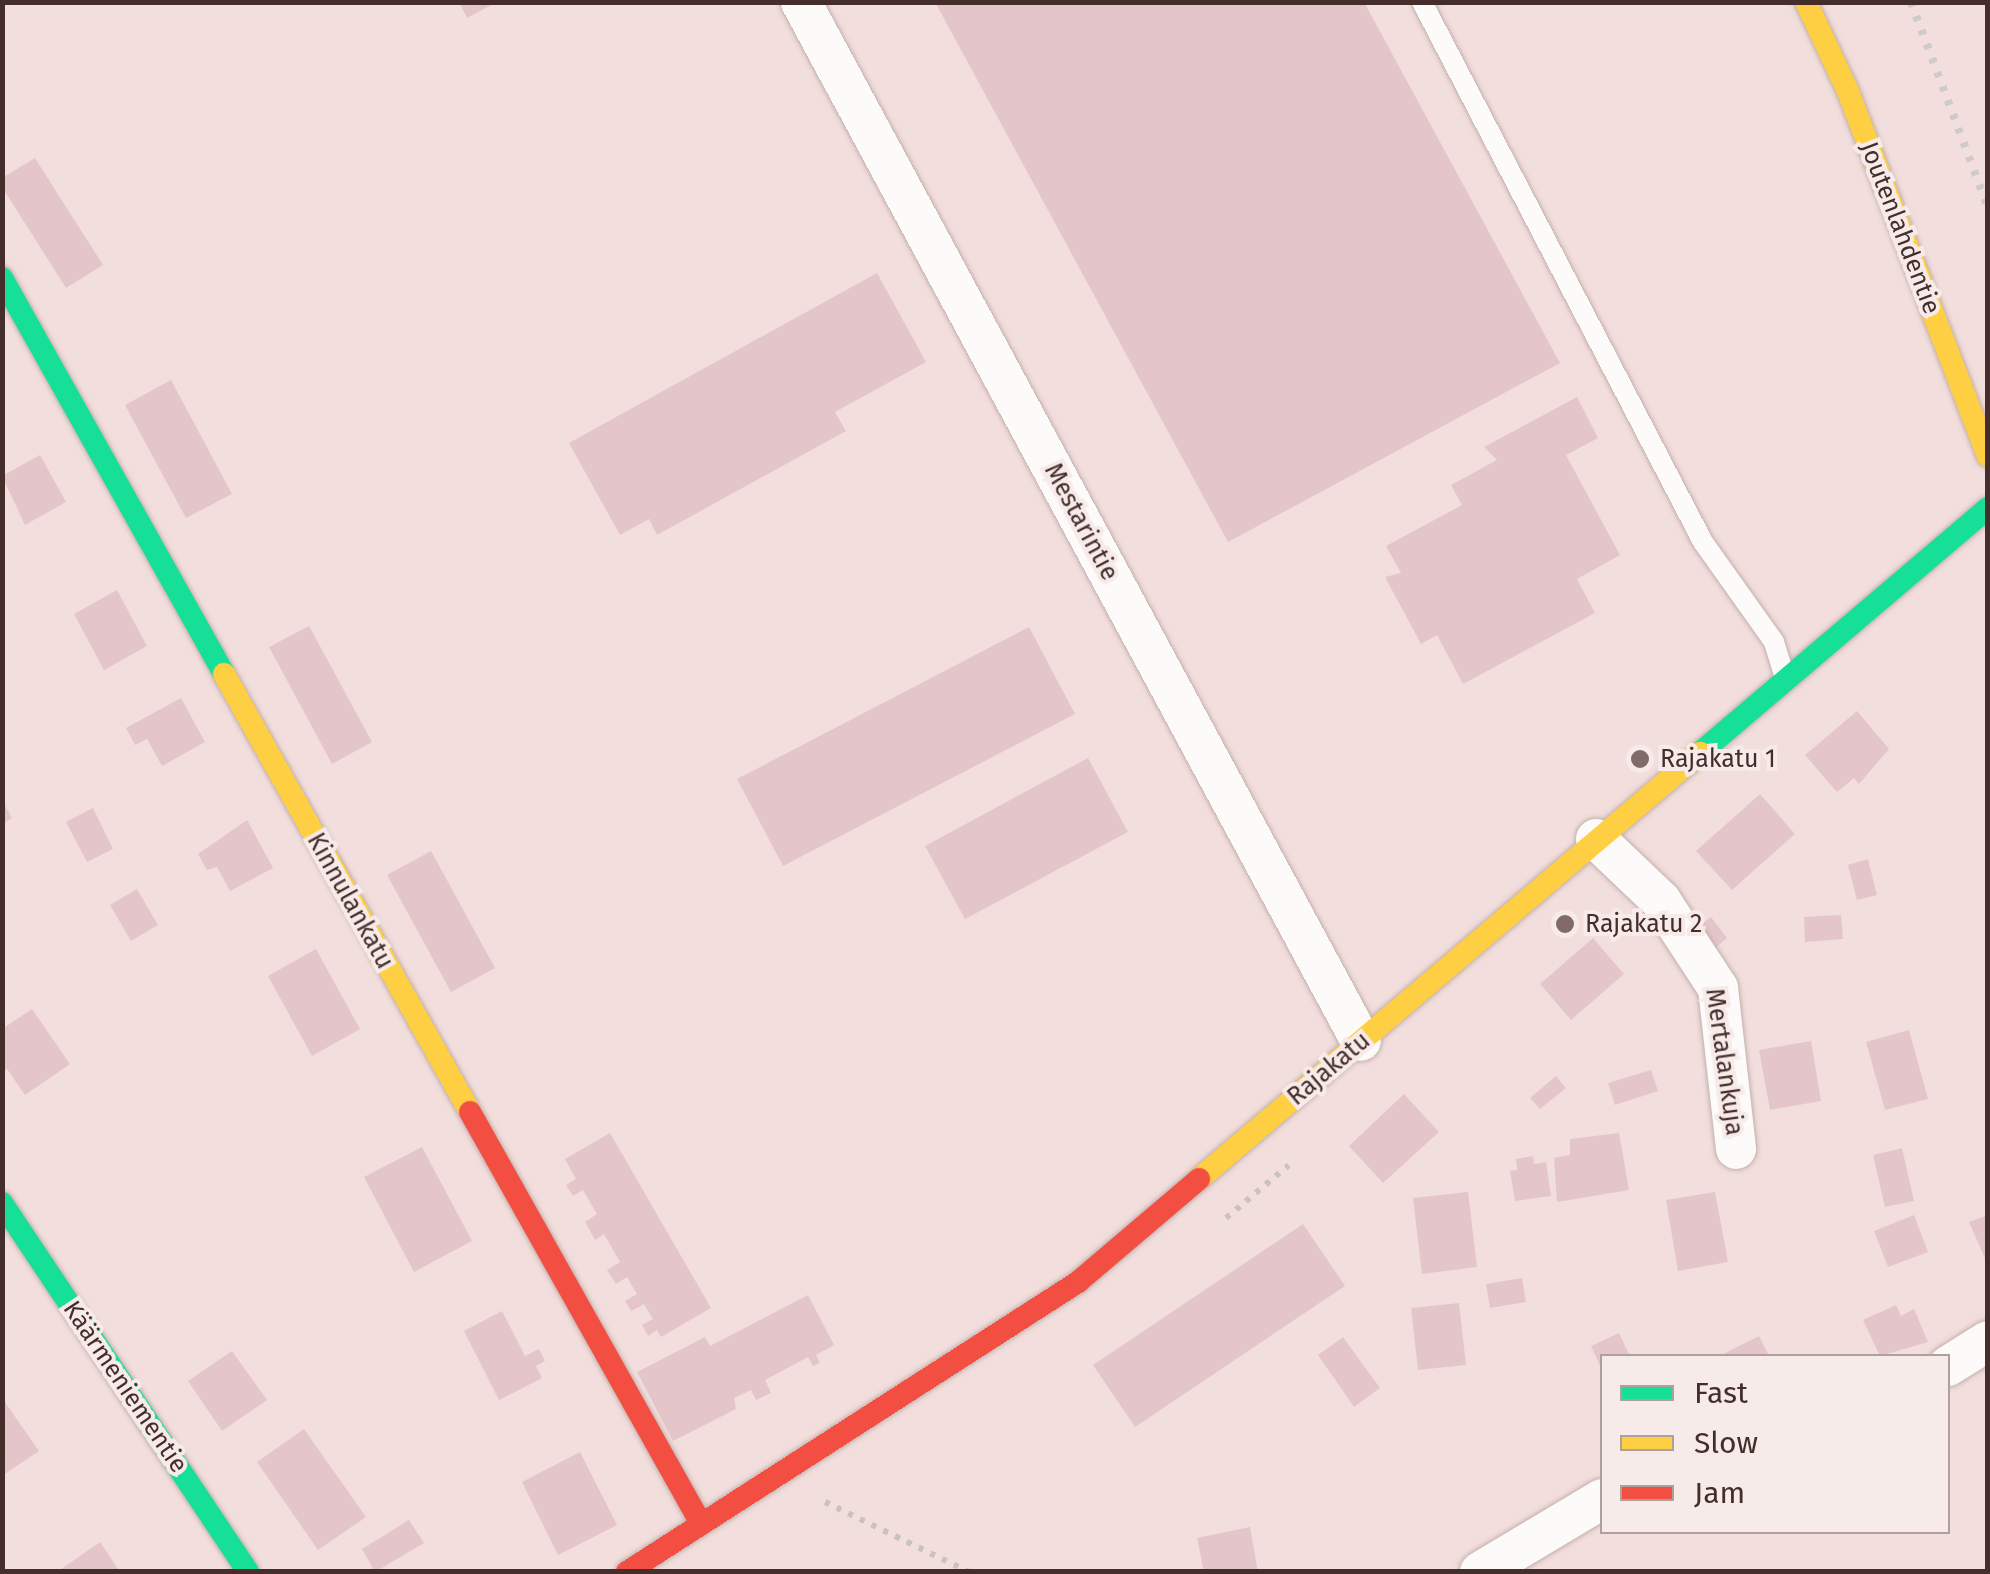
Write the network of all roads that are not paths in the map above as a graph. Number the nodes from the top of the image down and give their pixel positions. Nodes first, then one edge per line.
1 (801, 2) edge
2 (1422, 2) edge
3 (1806, 2) edge
4 (2, 278) edge
5 (1988, 456) edge
6 (1988, 508) edge
7 (1784, 677) junction
8 (1596, 839) junction
9 (1361, 1041) junction
10 (1736, 1149) dead end
11 (2, 1203) edge
12 (1988, 1342) edge
13 (1950, 1365) edge
14 (1600, 1500) edge
15 (700, 1522) junction
16 (248, 1572) edge
17 (627, 1572) edge
18 (1480, 1572) edge

1 - 9 street, Mestarintie
2 - 7 lane
3 - 5 street, Joutenlahdentie
4 - 15 street, Kinnulankatu
6 - 7 street, Rajakatu
7 - 8 street, Rajakatu
8 - 9 street, Rajakatu
8 - 10 street, Mertalankuja
9 - 15 street, Rajakatu
11 - 16 street, Käärmeniementie
12 - 13 street
14 - 18 street
15 - 17 street, Rajakatu

